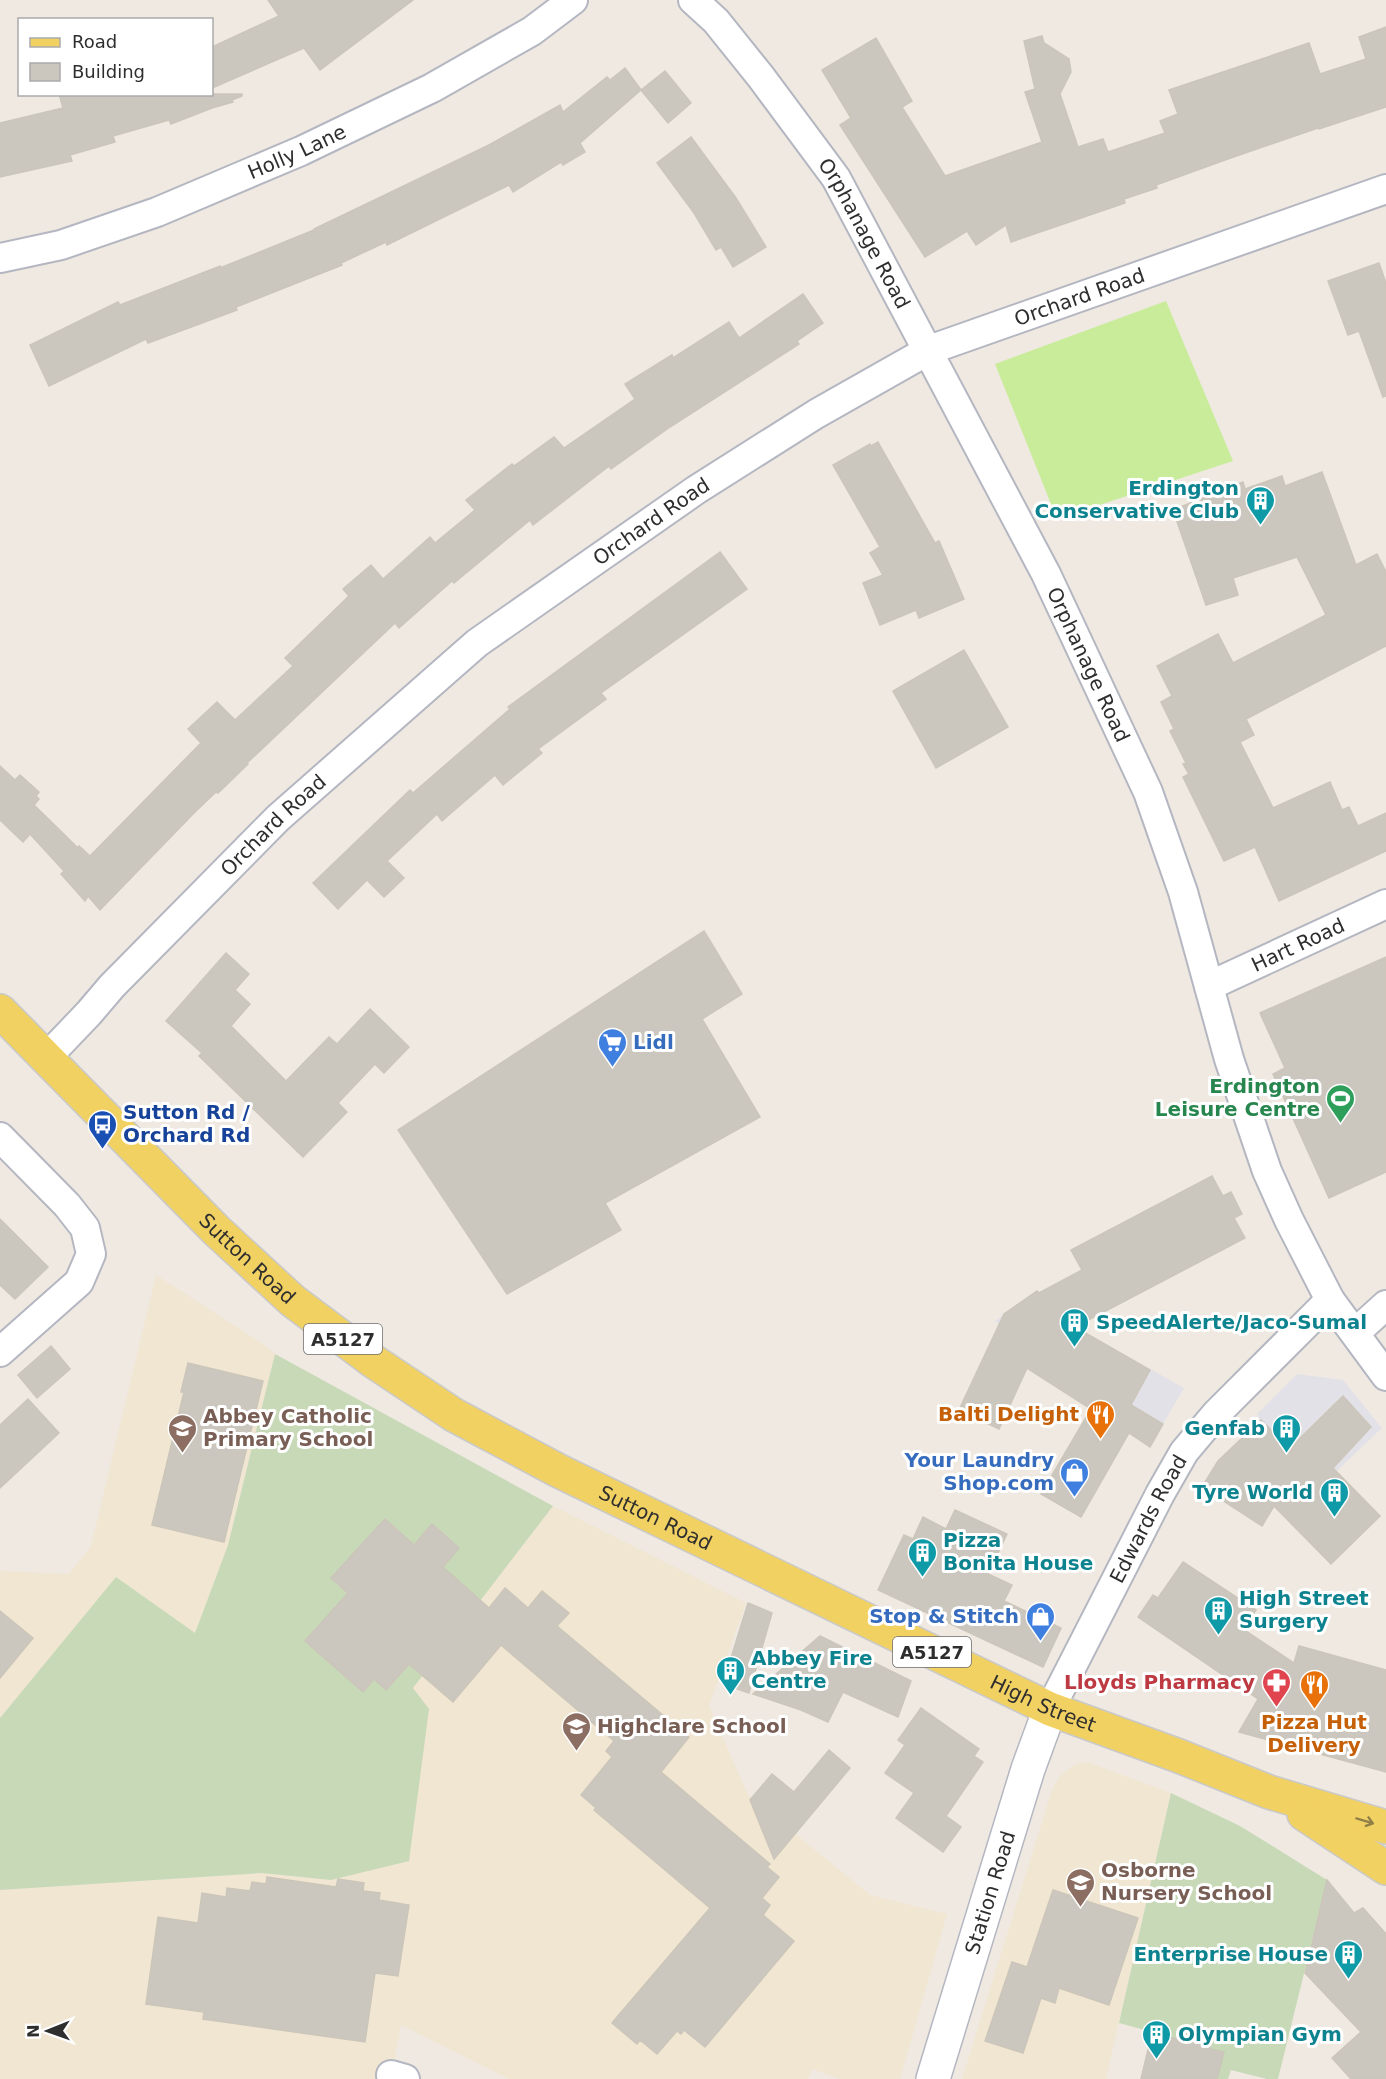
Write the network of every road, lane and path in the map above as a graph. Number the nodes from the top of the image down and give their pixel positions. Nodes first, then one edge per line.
1 (573, 0) edge
2 (693, 0) edge
3 (1386, 189) edge
4 (0, 258) edge
5 (929, 350) junction
6 (1386, 904) edge
7 (1209, 986) junction
8 (0, 1011) edge
9 (47, 1057) junction
10 (0, 1137) edge
11 (1330, 1300) junction
12 (1386, 1305) edge
13 (1355, 1333) junction
14 (0, 1352) edge
15 (1386, 1376) edge
16 (758, 1569) joint
17 (1050, 1709) junction
18 (1269, 1792) junction
19 (1386, 1827) edge
20 (1386, 1868) edge
21 (933, 2079) edge

1 - 4 street, Holly Lane
2 - 5 street, Orphanage Road
3 - 5 street, Orchard Road
5 - 7 street, Orphanage Road
5 - 9 street, Orchard Road
6 - 7 street, Hart Road
7 - 11 street, Orphanage Road
8 - 9 main road, Sutton Road / A5127
9 - 16 main road, Sutton Road / A5127
10 - 14 street
11 - 13 street, Orphanage Road
11 - 17 street, Edwards Road
12 - 13 street
13 - 15 street, Orphanage Road
16 - 17 main road, High Street / A5127
17 - 18 main road, High Street / A5127
17 - 21 main road, Station Road
18 -> 19 main road, A5127
18 - 20 main road, A5127

